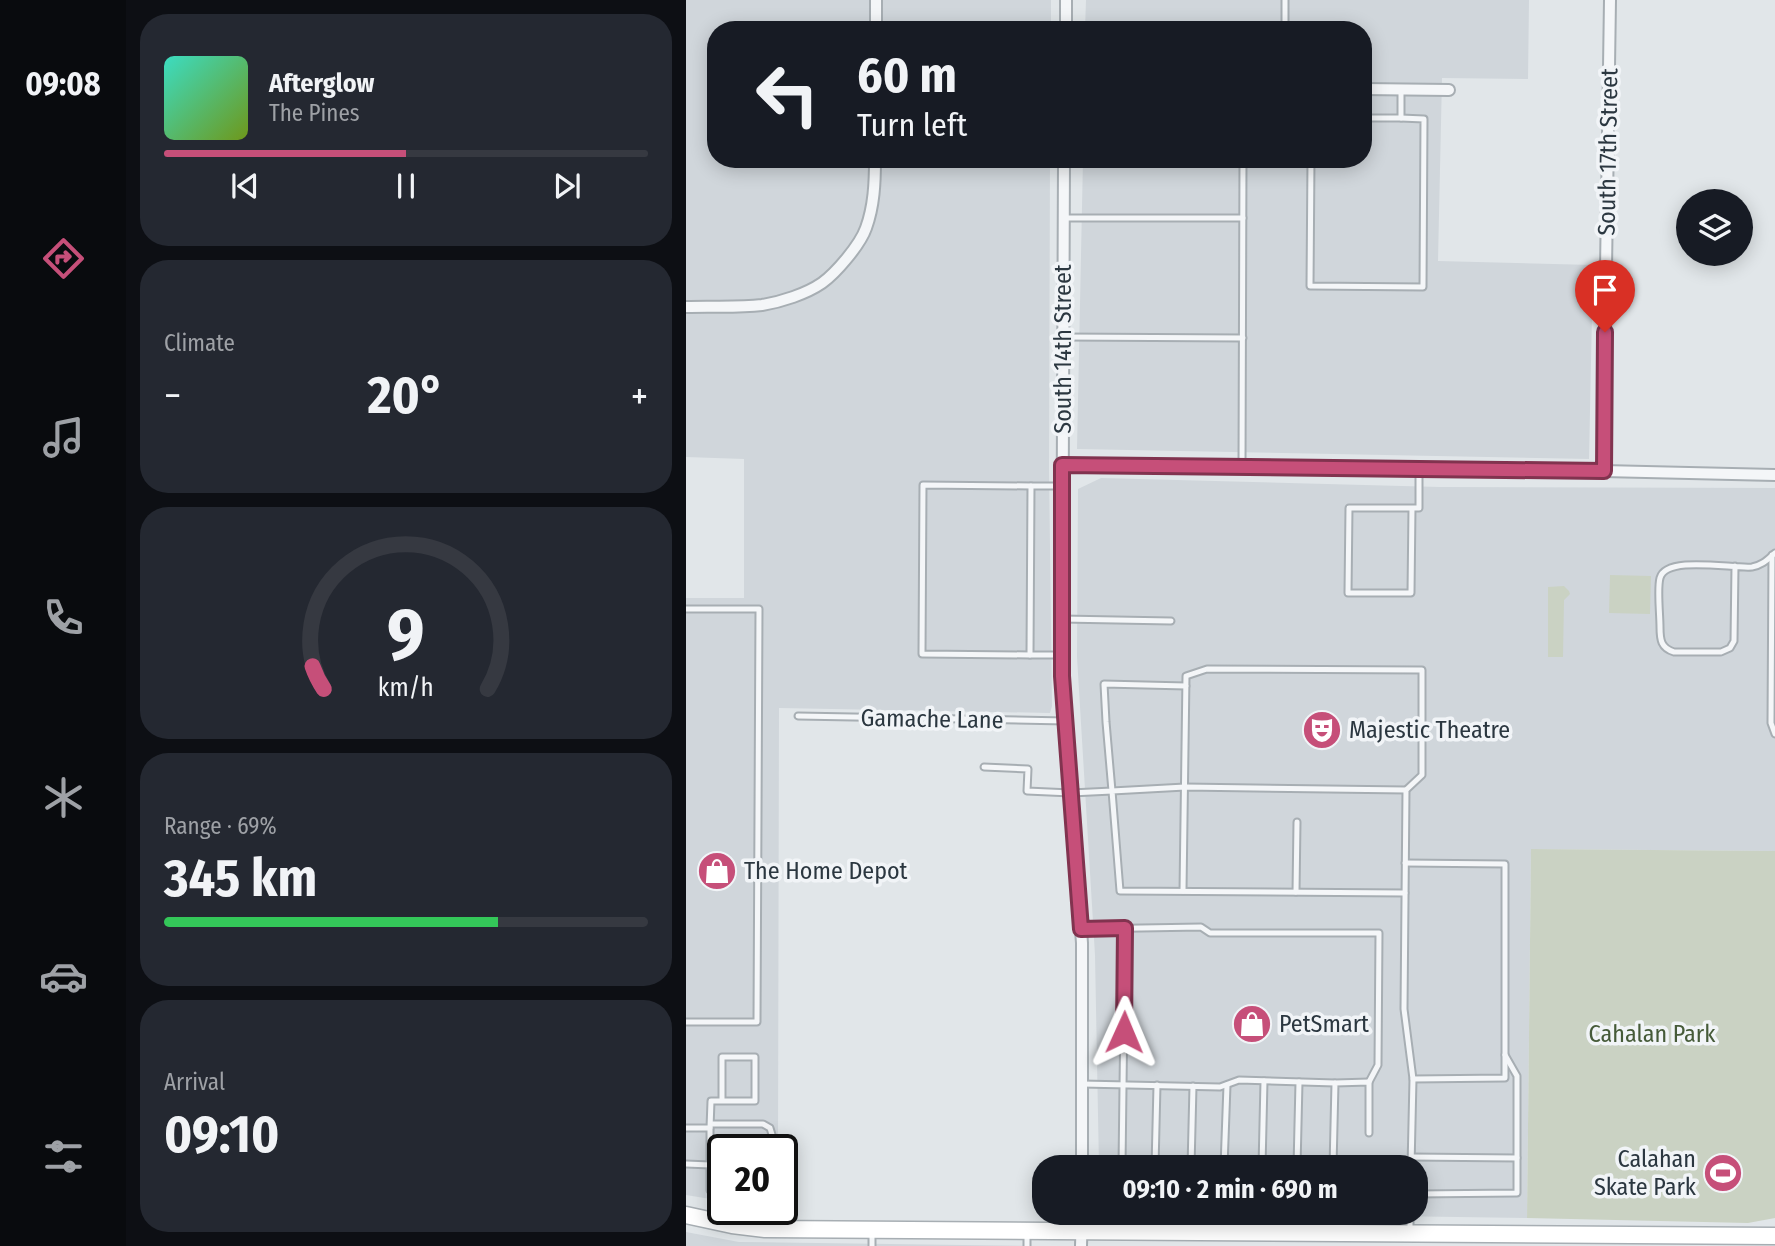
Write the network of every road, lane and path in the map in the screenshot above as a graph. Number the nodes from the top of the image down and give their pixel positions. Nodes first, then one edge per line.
1 (876, 0) edge
2 (1066, 0) edge
3 (1285, 0) edge
4 (1610, 0) edge
5 (876, 21) edge
6 (1066, 21) edge
7 (1285, 21) edge
8 (1372, 89) edge
9 (1401, 90) junction
10 (1449, 90) dead end
11 (1372, 118) edge
12 (1401, 118) junction
13 (875, 168) edge
14 (1064, 168) edge
15 (1243, 168) edge
16 (1311, 168) edge
17 (1064, 218) junction
18 (1243, 218) junction
19 (686, 307) edge
20 (1063, 337) junction
21 (1243, 338) junction
22 (1062, 465) junction
23 (1242, 467) junction
24 (1419, 469) junction
25 (1604, 471) junction
26 (1775, 475) edge
27 (1031, 486) junction
28 (1062, 486) junction
29 (1412, 508) junction
30 (1774, 554) edge
31 (1735, 566) junction
32 (686, 609) edge
33 (1062, 619) junction
34 (1171, 621) dead end
35 (1030, 655) junction
36 (1062, 655) junction
37 (1186, 685) junction
38 (798, 716) dead end
39 (1066, 721) junction
40 (1775, 734) edge
41 (984, 767) dead end
42 (1185, 787) junction
43 (1112, 790) junction
44 (1406, 790) junction
45 (1071, 793) junction
46 (1297, 822) dead end
47 (1405, 863) junction
48 (1183, 891) junction
49 (1296, 892) junction
50 (1405, 893) junction
51 (1125, 928) junction
52 (1081, 929) junction
53 (686, 1022) edge
54 (1505, 1055) junction
55 (1413, 1079) junction
56 (1264, 1081) junction
57 (1299, 1082) junction
58 (1369, 1082) junction
59 (1335, 1083) junction
60 (1082, 1084) junction
61 (1123, 1084) junction
62 (1157, 1085) junction
63 (1227, 1085) junction
64 (1193, 1086) junction
65 (722, 1101) junction
66 (710, 1126) junction
67 (686, 1128) edge
68 (1369, 1133) dead end
69 (710, 1134) edge
70 (772, 1134) edge
71 (1082, 1155) edge
72 (1122, 1155) edge
73 (1155, 1155) edge
74 (1191, 1155) edge
75 (1224, 1155) edge
76 (1262, 1155) edge
77 (1297, 1155) edge
78 (1333, 1155) edge
79 (1411, 1155) edge
80 (1428, 1157) edge
81 (1517, 1158) junction
82 (686, 1164) edge
83 (707, 1164) edge
84 (1428, 1194) edge
85 (686, 1215) edge
86 (772, 1225) edge
87 (1331, 1225) edge
88 (772, 1229) junction
89 (1331, 1233) junction
90 (1775, 1236) edge
91 (1188, 1237) edge
92 (872, 1238) edge
93 (1027, 1238) edge
94 (1406, 1238) edge
95 (1082, 1239) edge
96 (1499, 1240) edge
97 (1618, 1241) edge

1 - 5 street
2 - 6 street
3 - 7 lane
4 - 25 street, South 17th Street
8 - 9 street
9 - 10 street
9 - 12 lane
11 - 12 lane
12 - 16 lane
13 - 19 street
14 - 17 street, South 14th Street
15 - 18 lane
17 - 18 lane
17 - 20 street, South 14th Street
18 - 21 lane
20 - 21 lane
20 - 22 street, South 14th Street
21 - 23 lane
22 - 23 street
22 - 28 street, South 14th Street
23 - 24 street
24 - 25 street
24 - 29 lane
25 - 26 street
27 - 28 lane
27 - 35 lane
27 - 35 lane
28 - 33 street, South 14th Street
29 - 29 lane
30 - 31 lane
30 - 40 lane
31 - 31 lane
32 - 53 lane
33 - 34 lane
33 - 36 street, South 14th Street
35 - 36 lane
36 - 39 street, South 14th Street
37 - 42 lane
37 - 43 lane
37 - 44 lane
38 - 39 lane, Gamache Lane
39 - 45 street, South 14th Street
41 - 45 lane
42 - 43 lane
42 - 44 lane
42 - 48 lane
43 - 45 lane
43 - 48 lane
44 - 47 lane
45 - 52 street, South 14th Street
46 - 49 lane
47 - 50 lane
47 - 54 lane
48 - 49 lane
49 - 50 lane
50 - 55 lane
51 - 52 lane
51 - 58 lane
51 - 61 lane
52 - 60 street, South 14th Street
54 - 55 lane
54 - 81 lane
55 - 79 lane
56 - 57 lane
56 - 63 lane
56 - 76 lane
57 - 59 lane
57 - 77 lane
58 - 59 lane
58 - 68 lane
59 - 78 lane
60 - 61 lane
60 - 71 street, South 14th Street
61 - 62 lane
61 - 72 lane
62 - 64 lane
62 - 73 lane
63 - 64 lane
63 - 75 lane
64 - 74 lane
65 - 65 lane
65 - 66 lane
66 - 67 lane
66 - 69 lane
66 - 70 lane
80 - 81 lane
81 - 84 lane
82 - 83 lane
85 - 88 street
86 - 88 lane
87 - 89 lane
88 - 92 street
89 - 91 street
89 - 94 street
90 - 97 street
91 - 95 street
92 - 93 street
93 - 95 street
94 - 96 street
96 - 97 street

